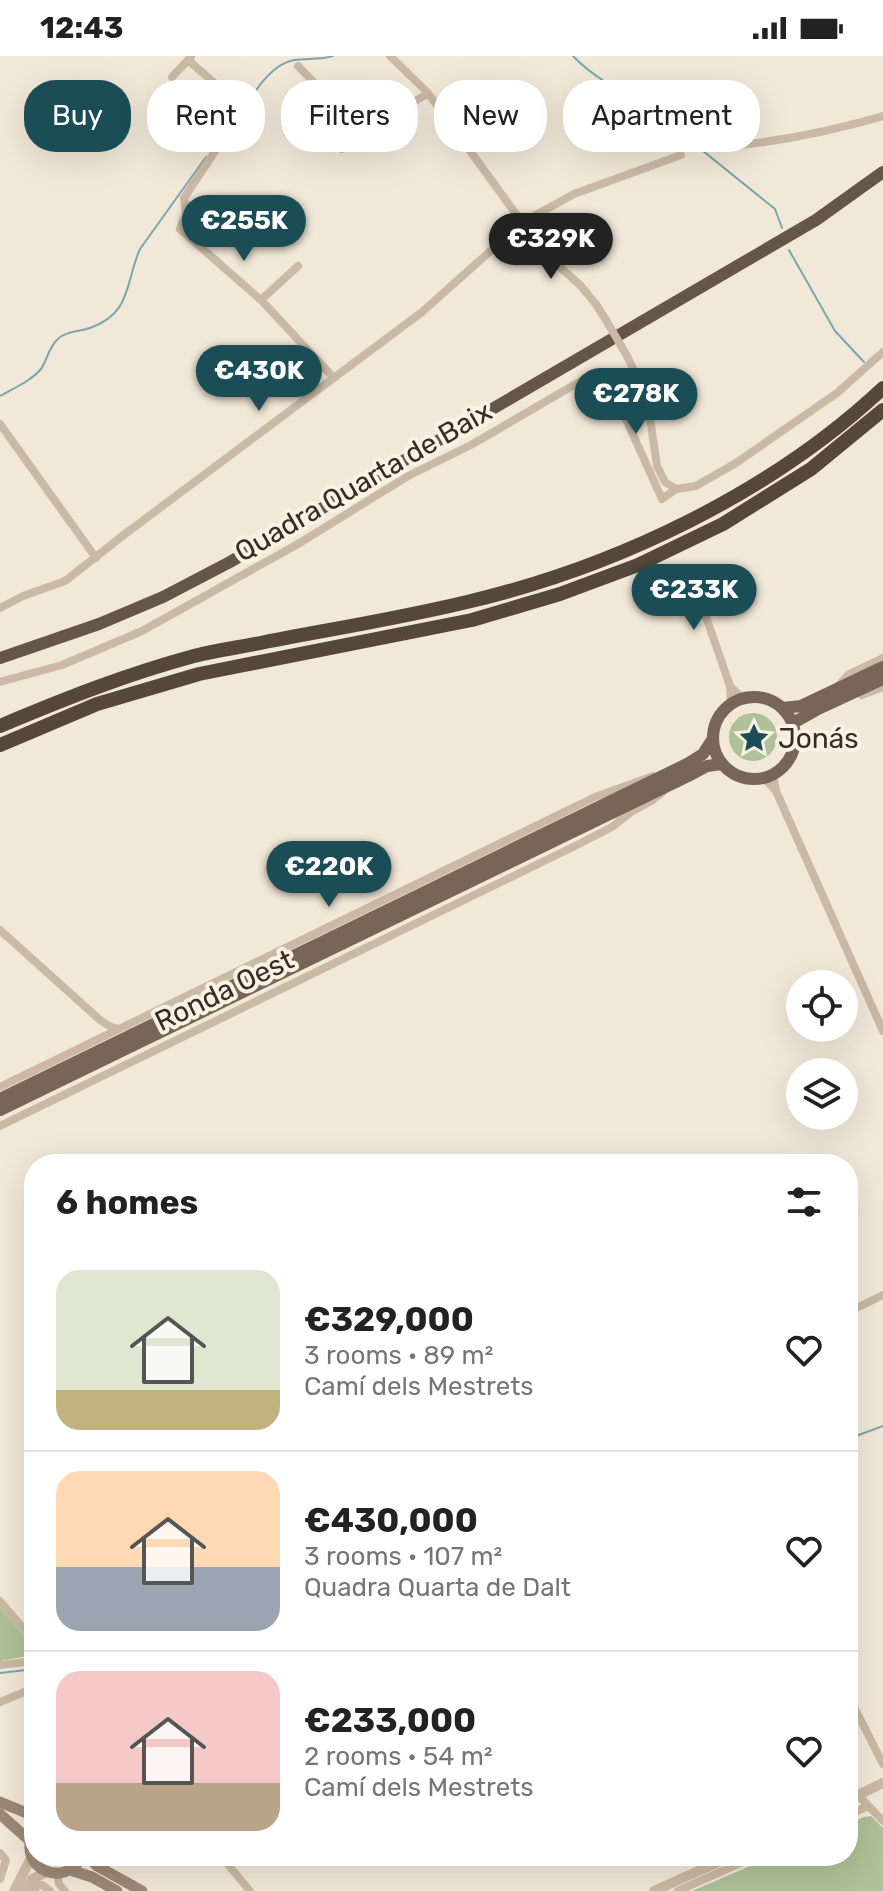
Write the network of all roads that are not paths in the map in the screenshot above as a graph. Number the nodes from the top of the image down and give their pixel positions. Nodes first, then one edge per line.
1 (390, 56) edge
2 (189, 58) edge
3 (298, 66) dead end
4 (172, 77) dead end
5 (212, 80) edge
6 (312, 80) edge
7 (428, 93) junction
8 (418, 99) edge
9 (883, 116) edge
10 (760, 143) edge
11 (214, 152) edge
12 (681, 155) dead end
13 (883, 172) edge
14 (523, 222) junction
15 (298, 266) dead end
16 (261, 300) junction
17 (883, 352) edge
18 (333, 377) junction
19 (883, 388) edge
20 (883, 410) edge
21 (0, 424) edge
22 (676, 489) junction
23 (96, 558) junction
24 (689, 568) dead end
25 (0, 608) edge
26 (0, 658) edge
27 (883, 658) edge
28 (883, 667) edge
29 (883, 679) edge
30 (0, 682) edge
31 (883, 687) edge
32 (836, 696) junction
33 (736, 700) junction
34 (783, 708) junction
35 (793, 723) junction
36 (0, 726) edge
37 (712, 740) junction
38 (0, 745) edge
39 (721, 764) junction
40 (675, 776) junction
41 (769, 776) junction
42 (0, 930) edge
43 (100, 1020) junction
44 (120, 1029) junction
45 (883, 1031) edge
46 (96, 1040) junction
47 (0, 1087) edge
48 (0, 1099) edge
49 (0, 1110) edge
50 (0, 1126) edge
51 (883, 1295) edge
52 (858, 1307) edge
53 (0, 1601) edge
54 (24, 1629) edge
55 (24, 1662) edge
56 (0, 1665) edge
57 (24, 1692) edge
58 (0, 1702) edge
59 (858, 1715) edge
60 (883, 1764) edge
61 (883, 1783) edge
62 (858, 1796) edge
63 (858, 1801) edge
64 (0, 1802) edge
65 (868, 1806) junction
66 (858, 1810) edge
67 (24, 1813) edge
68 (0, 1814) edge
69 (883, 1821) edge
70 (24, 1830) edge
71 (0, 1853) edge
72 (27, 1866) edge
73 (38, 1866) edge
74 (74, 1866) edge
75 (97, 1866) edge
76 (229, 1866) edge
77 (710, 1866) edge
78 (734, 1866) edge
79 (70, 1870) junction
80 (52, 1872) junction
81 (0, 1879) edge
82 (36, 1888) edge
83 (14, 1891) edge
84 (25, 1891) edge
85 (50, 1891) edge
86 (65, 1891) edge
87 (117, 1891) edge
88 (142, 1891) edge
89 (250, 1891) edge
90 (654, 1891) edge
91 (678, 1891) edge

1 - 7 street
2 - 4 street
2 - 5 street
3 - 6 street
7 - 8 street
7 - 14 street
9 - 10 street
11 - 16 street
12 - 14 street
13 - 26 highway
14 - 18 street
14 - 22 street, bridge
15 - 16 street
16 - 18 street
17 - 22 street
18 - 23 street
19 - 36 highway
20 - 38 highway
21 - 23 street
22 - 30 street, Quadra Quarta de Baix
23 - 25 street
24 - 33 street
27 - 32 street
28 - 32 main road
29 - 32 main road
31 - 32 street
32 - 34 main road
32 - 35 main road
33 - 34 main road
33 - 37 main road
34 - 35 main road
35 - 41 main road
37 - 39 main road
37 - 40 main road, Ronda Oest
39 - 40 main road, Ronda Oest
39 - 41 main road
40 - 44 street, Ronda Oest
40 - 48 main road, Ronda Oest
40 - 49 main road, Ronda Oest
40 - 50 street, Ronda Oest
41 - 45 street
42 - 43 street
43 - 44 street
43 - 46 street
44 - 46 street, Ronda Oest
46 - 47 street, Ronda Oest
51 - 52 street
53 - 54 street
55 - 56 street
57 - 58 street
59 - 60 street
61 - 62 street
63 - 65 street
64 - 67 main road
65 - 66 street
65 - 69 street
68 - 70 main road
71 - 81 street
72 - 83 street
73 - 80 main road
74 - 79 main road
75 - 88 main road
76 - 89 street
77 - 90 street
78 - 91 street
79 - 80 main road
79 - 87 main road
80 - 84 street
80 - 86 street
82 - 85 street

